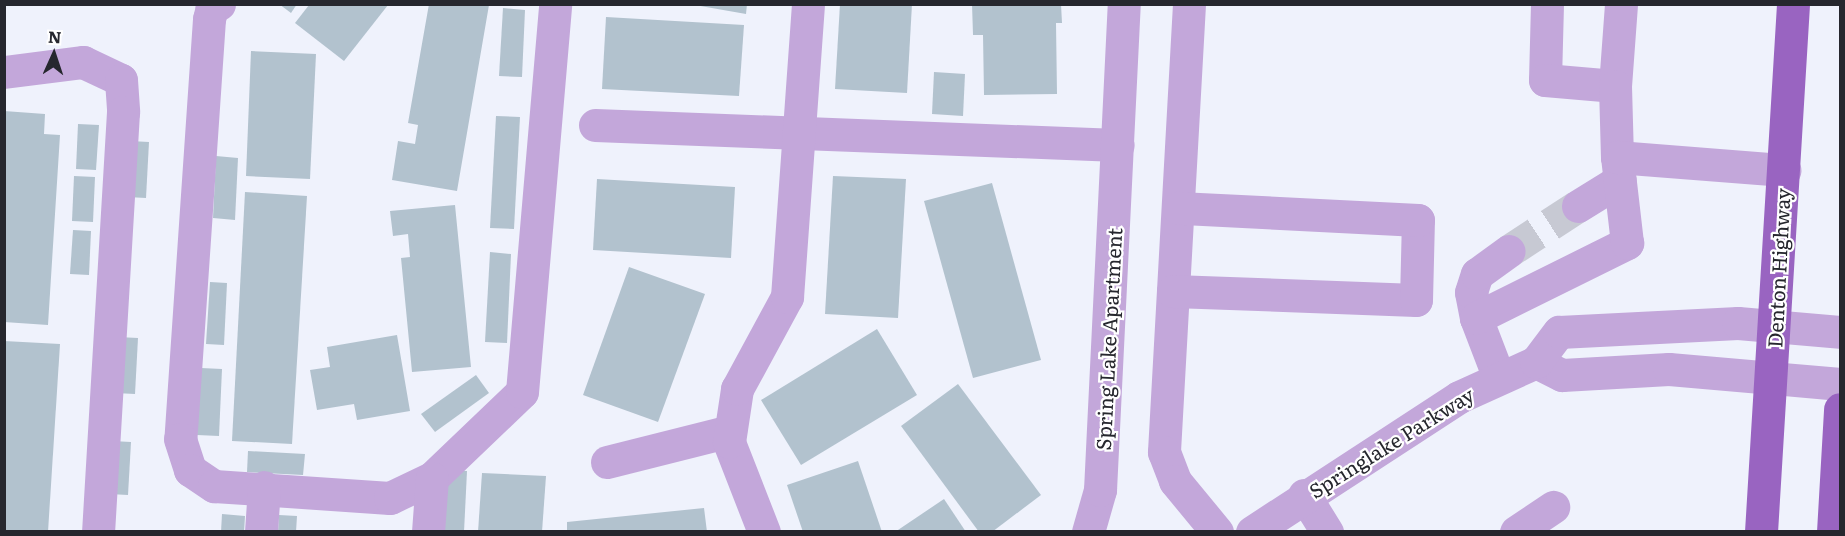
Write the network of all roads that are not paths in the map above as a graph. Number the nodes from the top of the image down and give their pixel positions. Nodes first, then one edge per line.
1 (219, 4) edge
2 (555, 4) edge
3 (808, 4) edge
4 (1124, 4) edge
5 (1189, 4) edge
6 (1547, 4) edge
7 (1621, 4) edge
8 (1793, 4) edge
9 (4, 72) edge
10 (1615, 86) junction
11 (595, 125) dead end
12 (800, 133) junction
13 (1118, 145) junction
14 (1619, 168) junction
15 (1784, 170) junction
16 (1578, 206) tunnel mouth
17 (1178, 208) junction
18 (1509, 251) tunnel mouth
19 (1173, 291) junction
20 (1476, 318) junction
21 (1775, 327) junction
22 (1840, 332) edge
23 (1536, 362) junction
24 (1499, 378) junction
25 (1772, 378) junction
26 (1840, 384) edge
27 (1840, 409) edge
28 (730, 431) junction
29 (607, 462) dead end
30 (432, 478) junction
31 (264, 487) junction
32 (1304, 495) junction
33 (1553, 507) dead end
34 (98, 531) edge
35 (261, 531) edge
36 (428, 531) edge
37 (764, 531) edge
38 (1088, 531) edge
39 (1217, 531) edge
40 (1252, 531) edge
41 (1327, 531) edge
42 (1516, 531) edge
43 (1761, 531) edge
44 (1833, 531) edge

1 - 31 street
2 - 30 street
3 - 12 street
4 - 13 street, Spring Lake Apartment
5 - 17 street
6 - 10 street
7 - 10 street
8 - 15 main road, Denton Highway
9 - 34 street
10 - 14 street
11 - 12 street
12 - 13 street
12 - 28 street
13 - 38 street, Spring Lake Apartment
14 - 15 street
14 - 16 street
14 - 20 street
15 - 21 main road, Denton Highway
17 - 19 street
17 - 19 street
18 - 20 street
19 - 39 street
20 - 24 street
21 - 22 street, Springlake Parkway
21 - 23 street, Springlake Parkway
21 - 25 main road, Denton Highway
23 - 24 street, Springlake Parkway
23 - 25 street
24 - 32 street, Springlake Parkway
25 - 26 street
25 - 43 main road, Denton Highway
27 - 44 main road
28 - 29 street
28 - 37 street
30 - 31 street
30 - 36 street
31 - 35 street
32 - 40 street, Springlake Parkway
32 - 41 street
33 - 42 street

